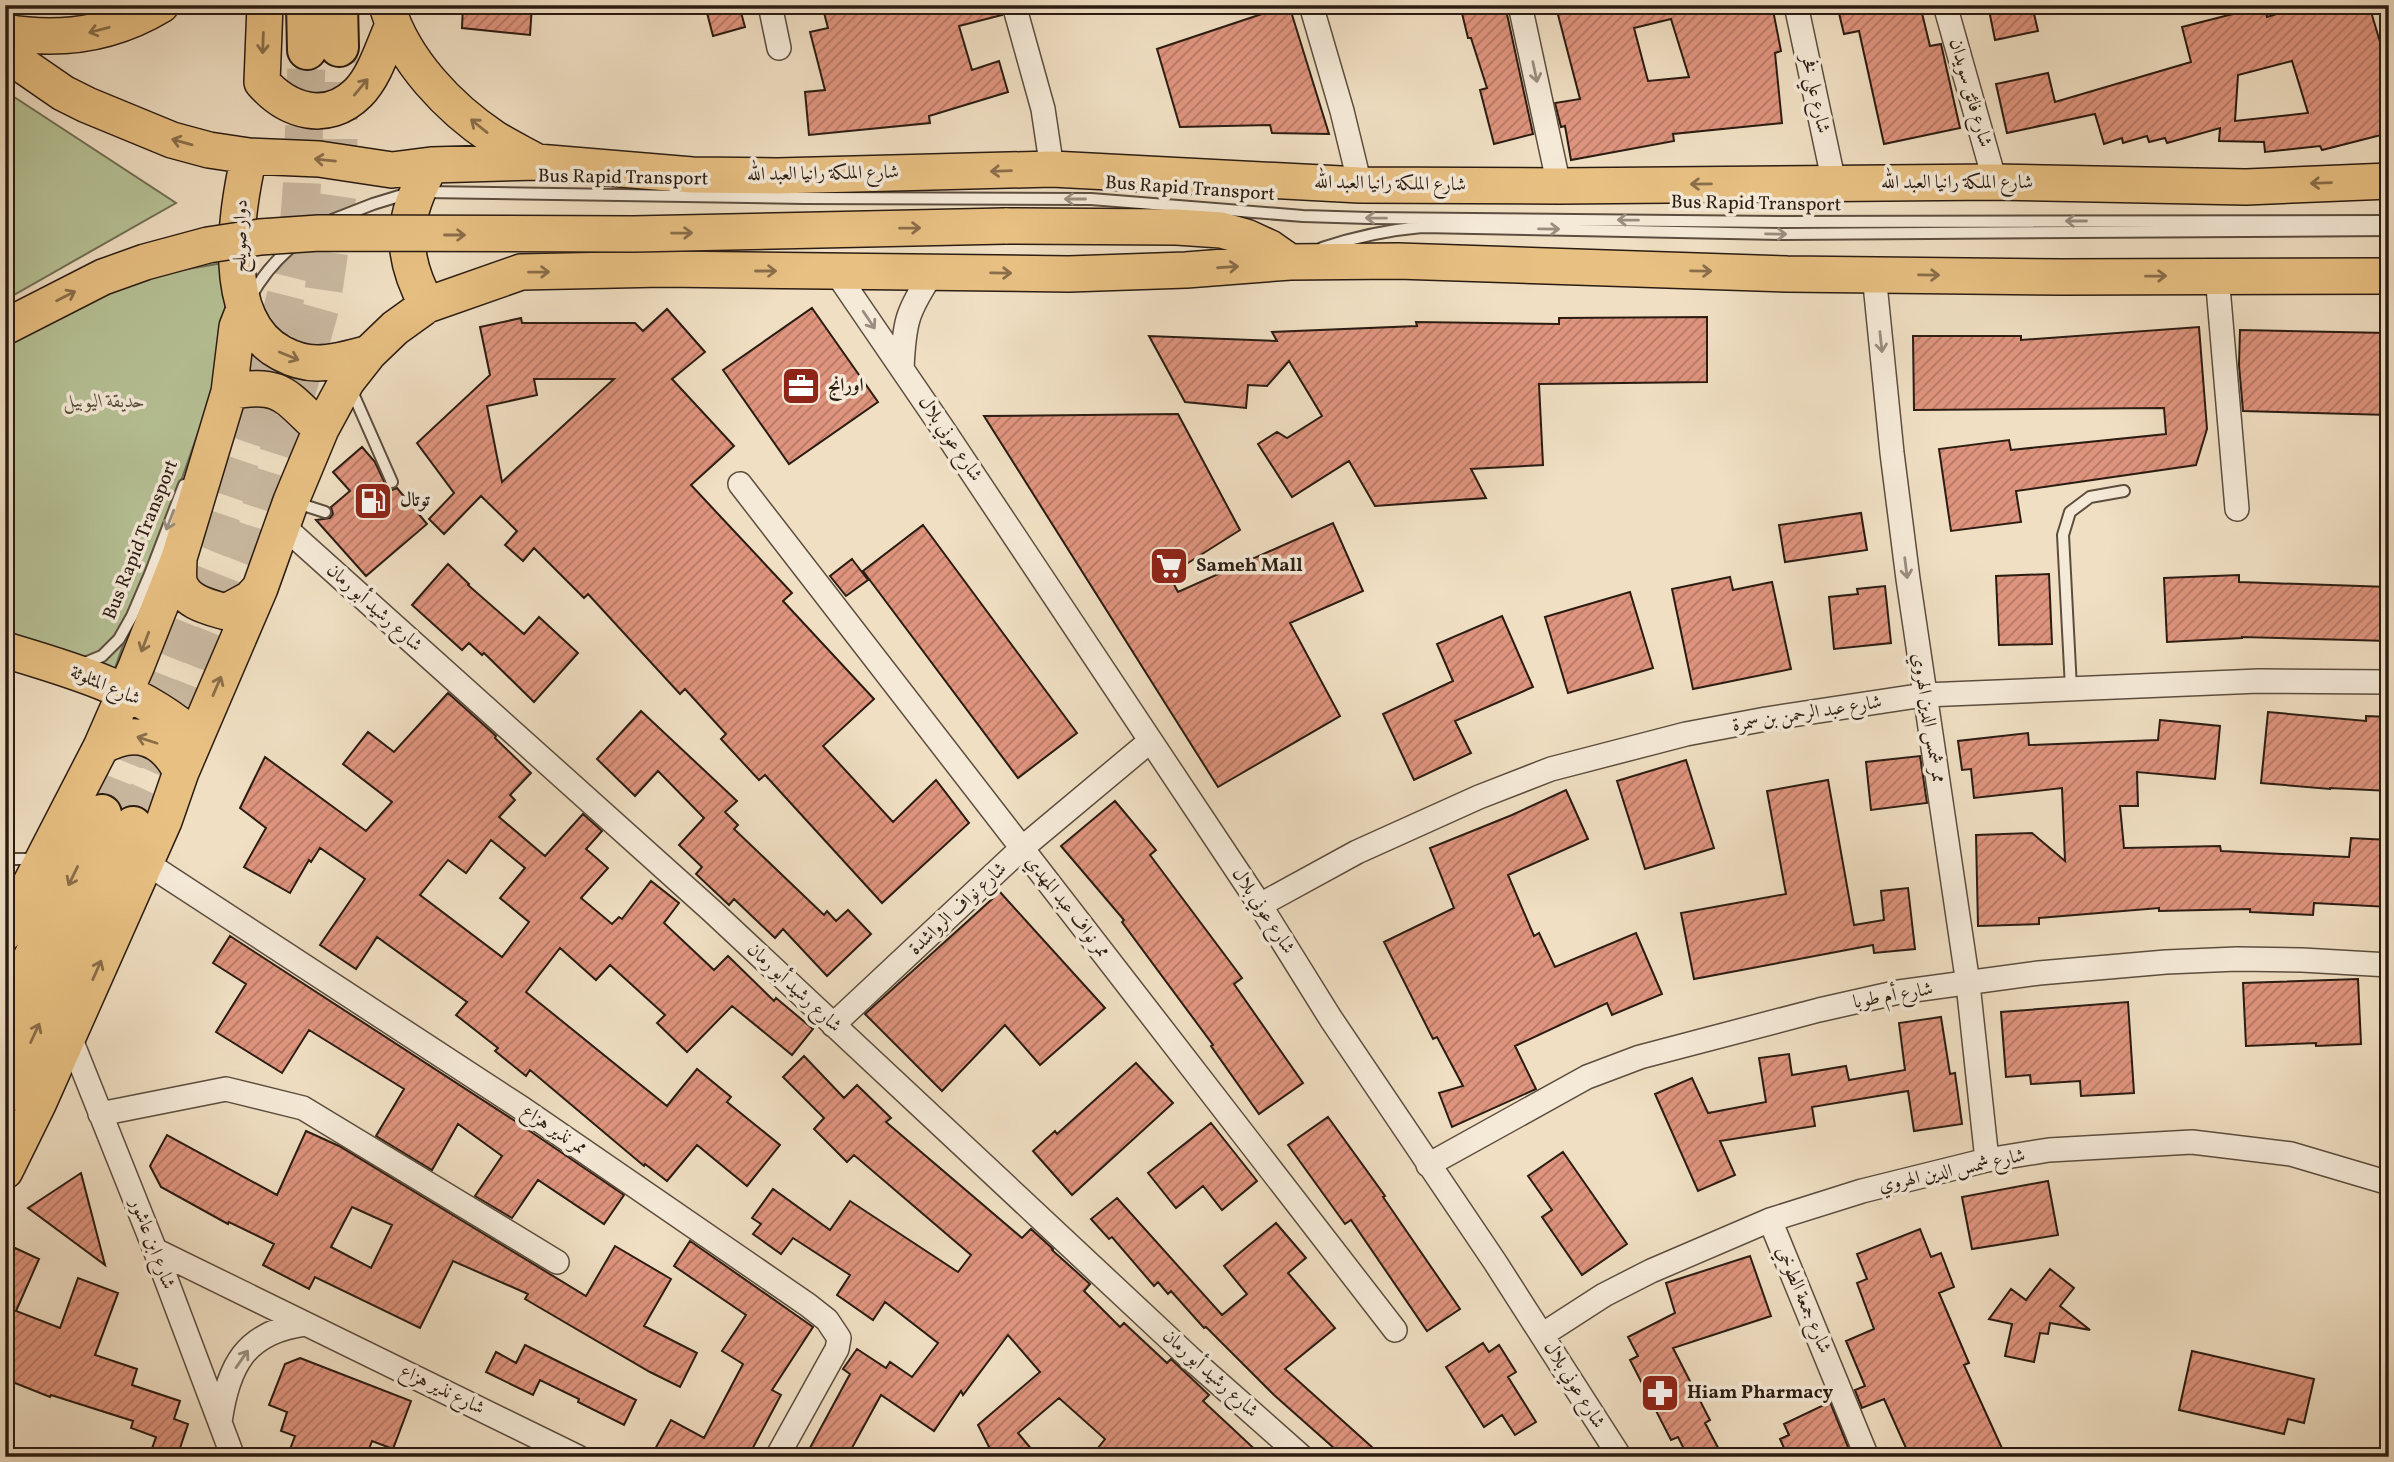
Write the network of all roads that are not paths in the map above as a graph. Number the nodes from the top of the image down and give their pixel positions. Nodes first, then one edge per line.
1 (162, 5) edge
2 (265, 5) edge
3 (306, 5) edge
4 (338, 5) edge
5 (771, 5) edge
6 (1014, 5) edge
7 (1311, 5) edge
8 (1520, 5) edge
9 (1796, 5) edge
10 (1945, 5) edge
11 (390, 15) edge
12 (5, 32) edge
13 (779, 48) dead end
14 (5, 53) edge
15 (249, 156) junction
16 (537, 162) junction
17 (1052, 169) junction
18 (413, 176) junction
19 (2389, 181) edge
20 (1995, 182) junction
21 (1833, 183) junction
22 (1360, 185) junction
23 (1559, 186) junction
24 (2389, 221) edge
25 (2389, 230) edge
26 (1290, 262) junction
27 (835, 271) junction
28 (933, 272) junction
29 (1874, 274) junction
30 (2217, 275) junction
31 (2389, 276) edge
32 (427, 305) junction
33 (244, 309) junction
34 (5, 327) edge
35 (369, 354) junction
36 (902, 369) junction
37 (347, 381) junction
38 (229, 392) junction
39 (321, 429) junction
40 (204, 432) dead end
41 (186, 478) dead end
42 (392, 482) dead end
43 (740, 484) dead end
44 (2124, 491) dead end
45 (2237, 509) dead end
46 (325, 512) dead end
47 (287, 513) junction
48 (179, 558) junction
49 (260, 588) junction
50 (5, 650) edge
51 (57, 666) junction
52 (2389, 682) edge
53 (2071, 688) junction
54 (1924, 695) junction
55 (116, 697) junction
56 (195, 738) junction
57 (1149, 742) junction
58 (101, 747) junction
59 (181, 772) junction
60 (1021, 849) junction
61 (5, 859) edge
62 (42, 859) junction
63 (145, 862) junction
64 (1260, 905) junction
65 (5, 933) edge
66 (2389, 965) edge
67 (1968, 984) junction
68 (5, 1015) edge
69 (834, 1025) junction
70 (68, 1032) junction
71 (5, 1094) edge
72 (100, 1114) junction
73 (1987, 1160) junction
74 (1428, 1165) junction
75 (5, 1171) edge
76 (2389, 1183) edge
77 (1770, 1220) junction
78 (155, 1250) junction
79 (557, 1262) dead end
80 (305, 1324) junction
81 (1395, 1330) dead end
82 (1542, 1335) junction
83 (220, 1422) junction
84 (233, 1457) edge
85 (578, 1457) edge
86 (777, 1457) edge
87 (1301, 1457) edge
88 (1620, 1457) edge
89 (1867, 1457) edge

1 -> 12 main road
2 -> 11 main road
3 - 4 highway
5 - 13 street
6 - 17 street
7 - 22 street
8 -> 23 street
9 - 21 street, شارع علي فخر
10 - 20 street, شارع فائق سويدان
16 -> 11 main road
15 -> 14 main road
18 -> 15 main road
15 - 33 main road, دوار صويلح
17 -> 16 main road, شارع الملكة رانيا العبد الله
16 - 18 main road, شارع الملكة رانيا العبد الله
17 - 22 main road, شارع الملكة رانيا العبد الله
24 -> 18 lane, Bus Rapid Transport
18 - 32 main road
18 - 33 lane, Bus Rapid Transport
19 -> 20 main road, شارع الملكة رانيا العبد الله
20 - 21 main road, شارع الملكة رانيا العبد الله
21 -> 23 main road, شارع الملكة رانيا العبد الله
22 - 23 main road, شارع الملكة رانيا العبد الله
26 -> 25 lane, Bus Rapid Transport
28 -> 26 main road
26 -> 29 main road
34 -> 26 main road, bridge
27 - 28 main road
32 -> 27 main road
27 -> 36 street, شارع عوني بلال
28 - 36 street
29 -> 30 main road
29 -> 54 street, ممر شمس الدين الهروي
30 - 31 main road
30 - 45 street
32 - 35 main road
33 -> 35 main road, دوار صويلح
33 - 38 main road
35 - 37 main road
36 - 57 street, شارع عوني بلال
37 - 39 main road
37 - 42 lane
38 - 39 main road
38 - 40 lane
38 - 48 main road
39 - 47 main road
41 -> 51 lane, Bus Rapid Transport
43 - 60 street, ممر نواف عبد المهدي
44 - 53 lane
46 - 47 lane
47 - 49 main road
47 - 69 street, شارع رشيد أبو رمان
48 - 49 main road
48 -> 55 main road
56 -> 49 main road
50 - 51 main road, شارع المثلوثة
51 - 55 main road, شارع المثلوثة
52 - 53 street, شارع عبد الرحمن بن سمرة
53 - 54 street, شارع عبد الرحمن بن سمرة
54 - 64 street, شارع عبد الرحمن بن سمرة
54 - 67 street, ممر شمس الدين الهروي
55 - 56 main road, شارع المثلوثة
55 - 58 main road
56 - 59 main road
57 - 60 street, شارع نواف الرواشدة
57 - 64 street, شارع عوني بلال
59 -> 58 main road
58 - 62 main road
59 - 63 main road
60 - 69 street, شارع نواف الرواشدة
60 - 81 street, ممر نواف عبد المهدي
61 - 62 lane
62 - 65 main road
70 -> 63 main road
63 - 86 street, ممر نذير هزاع
64 - 74 street, شارع عوني بلال
66 - 67 street, شارع أم طوبا
67 - 73 street, ممر شمس الدين الهروي
67 - 74 street, شارع أم طوبا
71 -> 68 highway
69 - 87 street, شارع رشيد أبو رمان
70 - 72 street, شارع ابن عاشور
70 - 75 main road
72 - 78 street, شارع ابن عاشور
72 - 79 street
73 - 76 street, شارع شمس الدين الهروي
73 - 77 street, شارع شمس الدين الهروي
74 - 82 street, شارع عوني بلال
77 - 82 street, شارع شمس الدين الهروي
77 - 89 street, شارع جمعة الطوخي
78 - 80 street, شارع نذير هزاع
78 - 83 street, شارع ابن عاشور
83 -> 80 street
80 - 85 street, شارع نذير هزاع
82 - 88 street, شارع عوني بلال
83 - 84 street, شارع ابن عاشور

